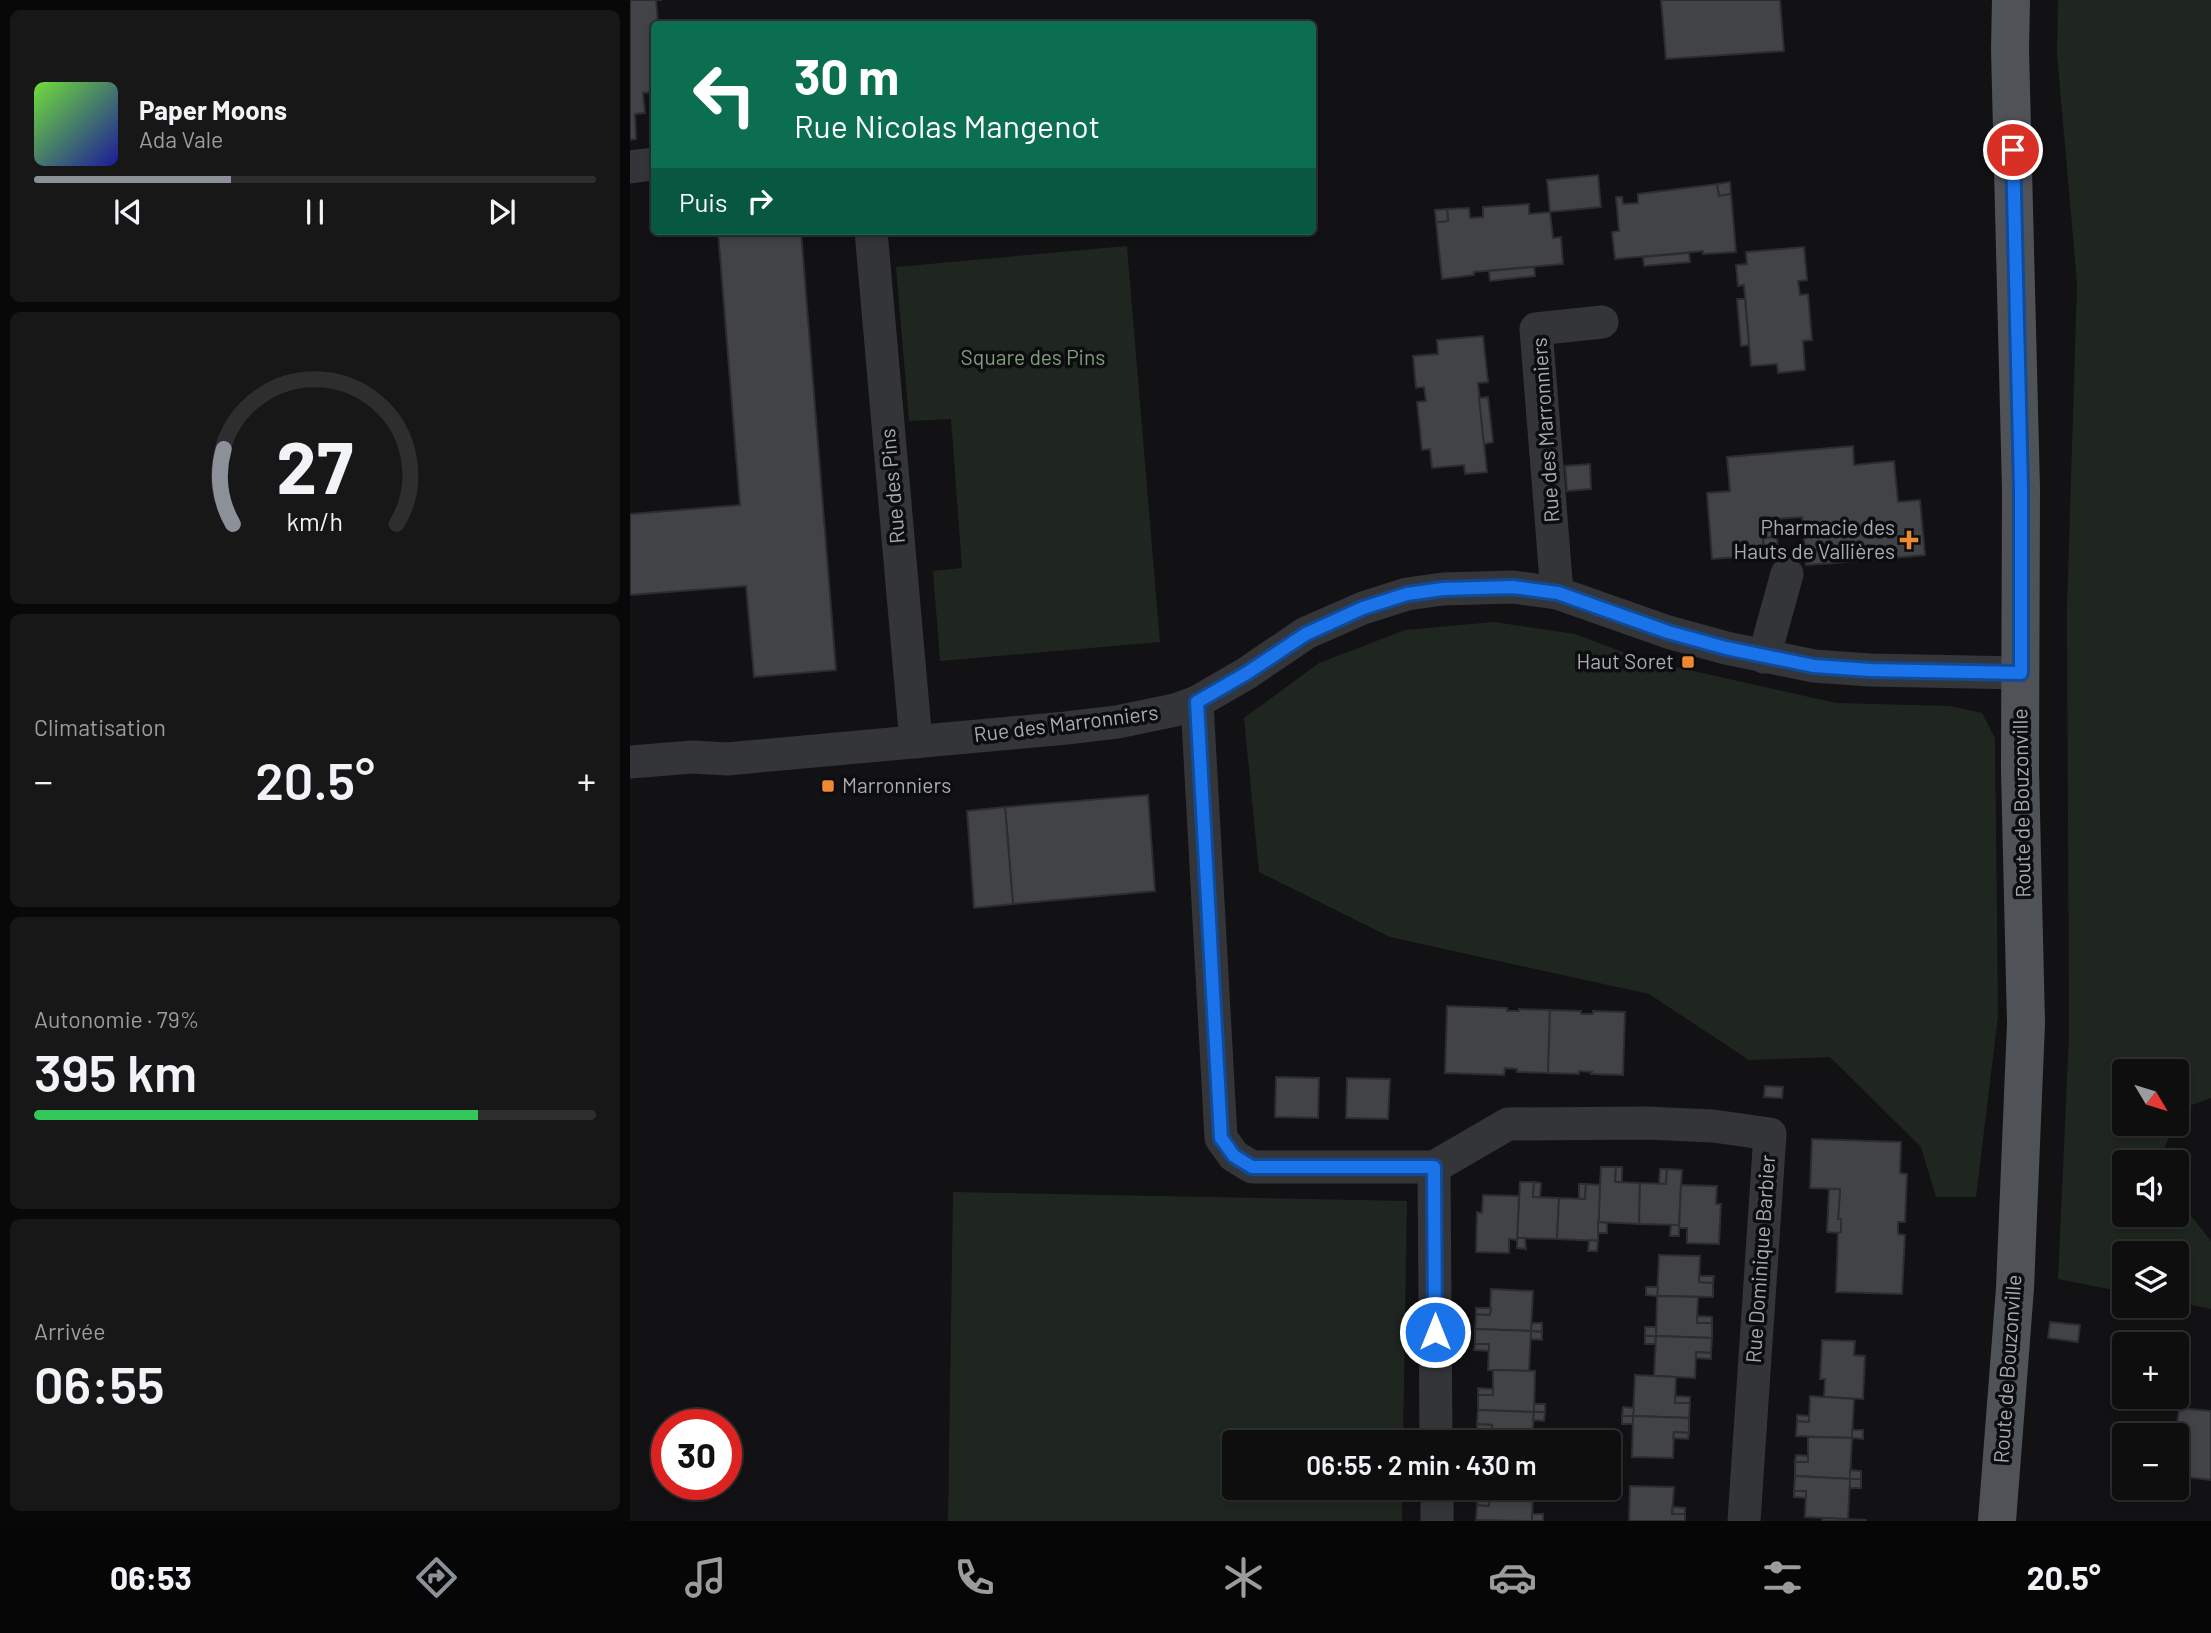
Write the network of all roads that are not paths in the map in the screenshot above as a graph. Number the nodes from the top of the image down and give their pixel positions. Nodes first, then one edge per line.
1 (2011, 0) edge
2 (651, 164) edge
3 (630, 167) edge
4 (871, 235) edge
5 (1602, 323) dead end
6 (1787, 574) dead end
7 (1558, 593) junction
8 (1764, 657) junction
9 (2021, 673) junction
10 (1197, 702) junction
11 (916, 742) junction
12 (630, 762) edge
13 (1434, 1167) junction
14 (1436, 1430) edge
15 (1437, 1500) edge
16 (1437, 1521) edge
17 (1744, 1521) edge
18 (1997, 1521) edge

1 - 9 main road, Route de Bouzonville
2 - 3 street
4 - 11 street, Rue des Pins
5 - 7 street, Rue des Marronniers
6 - 8 street
7 - 8 street, Rue des Marronniers
7 - 10 street, Rue des Marronniers
8 - 9 street, Rue des Marronniers
9 - 18 main road, Route de Bouzonville
10 - 11 street, Rue des Marronniers
10 - 13 street
11 - 12 street, Rue des Marronniers
13 - 14 street
13 - 17 street, Rue Dominique Barbier
15 - 16 street

